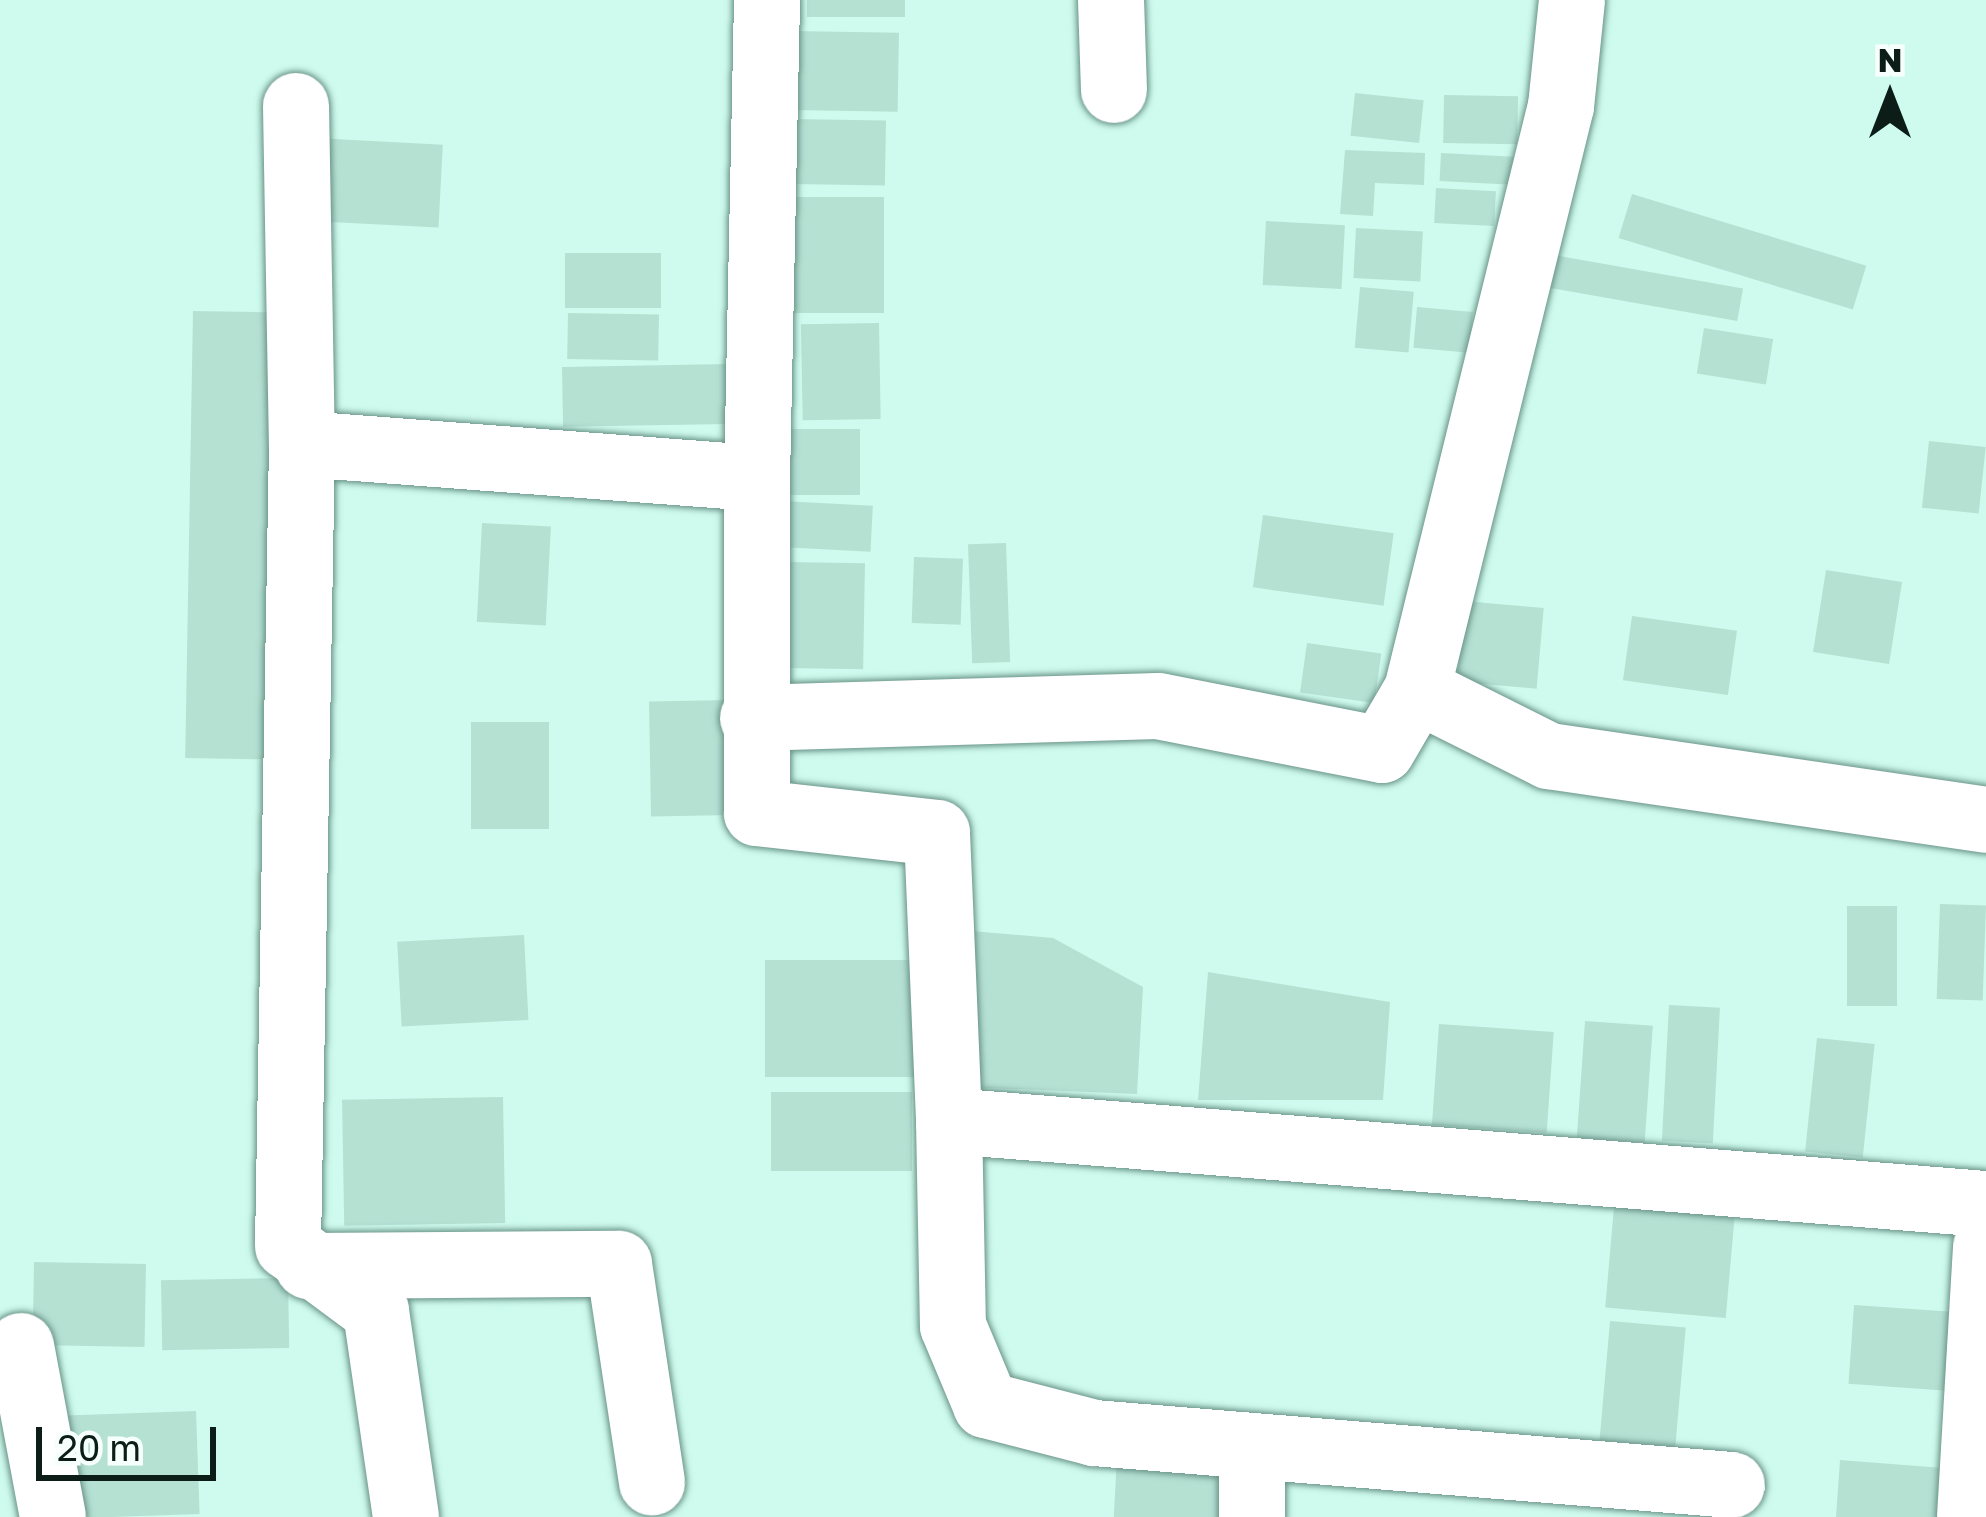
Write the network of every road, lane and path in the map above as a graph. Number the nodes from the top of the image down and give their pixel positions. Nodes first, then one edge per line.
1 (767, 0) edge
2 (1111, 0) edge
3 (1571, 0) edge
4 (1114, 90) dead end
5 (296, 106) dead end
6 (302, 444) junction
7 (757, 478) junction
8 (1417, 690) junction
9 (753, 718) junction
10 (1986, 820) edge
11 (949, 1121) junction
12 (1986, 1204) edge
13 (1986, 1246) edge
14 (305, 1266) junction
15 (21, 1346) dead end
16 (1252, 1446) junction
17 (652, 1483) dead end
18 (1732, 1485) dead end
19 (53, 1517) edge
20 (406, 1517) edge
21 (1252, 1517) edge
22 (1970, 1517) edge

1 - 7 street
2 - 4 street
3 - 8 street
5 - 6 street
6 - 7 street
6 - 14 street
7 - 9 street
8 - 9 street
8 - 10 street
9 - 11 street
11 - 12 street
11 - 16 street
13 - 22 street
14 - 17 street
14 - 20 street
15 - 19 street
16 - 18 street
16 - 21 street

